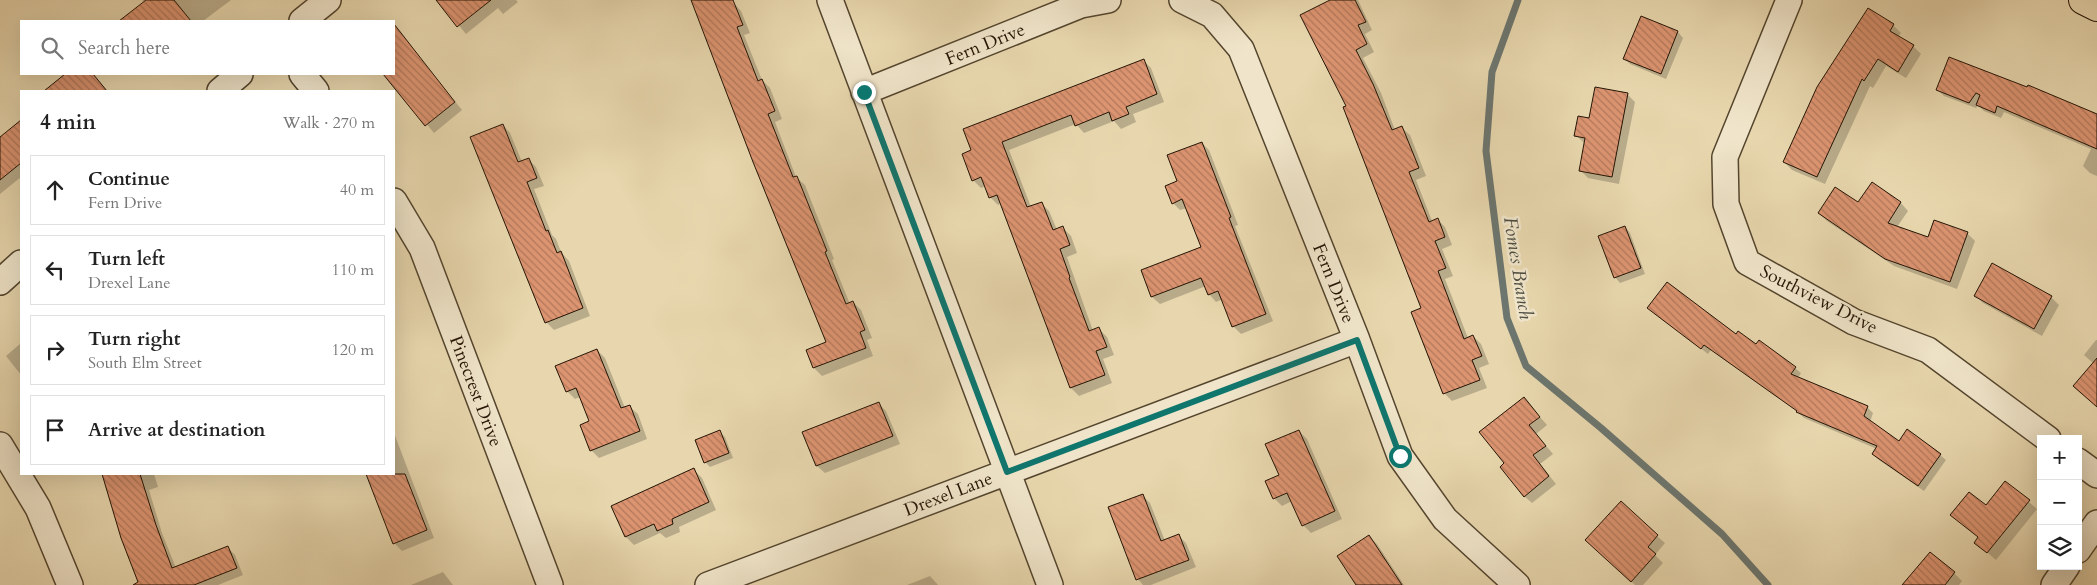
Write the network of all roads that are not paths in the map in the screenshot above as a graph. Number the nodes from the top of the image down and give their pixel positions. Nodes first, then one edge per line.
1 (328, 0) edge
2 (830, 0) edge
3 (1108, 0) edge
4 (1182, 0) edge
5 (1789, 0) edge
6 (2083, 0) edge
7 (2097, 6) edge
8 (303, 20) edge
9 (239, 75) edge
10 (303, 75) edge
11 (221, 90) edge
12 (315, 90) edge
13 (864, 92) junction
14 (395, 203) edge
15 (20, 264) edge
16 (0, 282) edge
17 (1357, 340) junction
18 (2043, 435) edge
19 (0, 446) edge
20 (2082, 464) edge
21 (1007, 472) junction
22 (2097, 475) edge
23 (2097, 523) edge
24 (2082, 544) edge
25 (2064, 570) edge
26 (70, 585) edge
27 (550, 585) edge
28 (708, 585) edge
29 (1050, 585) edge
30 (1516, 585) edge
31 (2054, 585) edge

1 - 8 street
2 - 13 street
3 - 13 street, Fern Drive
4 - 17 street, Fern Drive
5 - 18 street, Southview Drive
6 - 7 main road
9 - 11 street
10 - 12 street
13 - 21 street
14 - 27 street, Pinecrest Drive
15 - 16 street
17 - 21 street, Drexel Lane
17 - 30 street, Fern Drive
19 - 26 street
20 - 22 street
21 - 28 street, Drexel Lane
21 - 29 street
23 - 24 street
25 - 31 street

